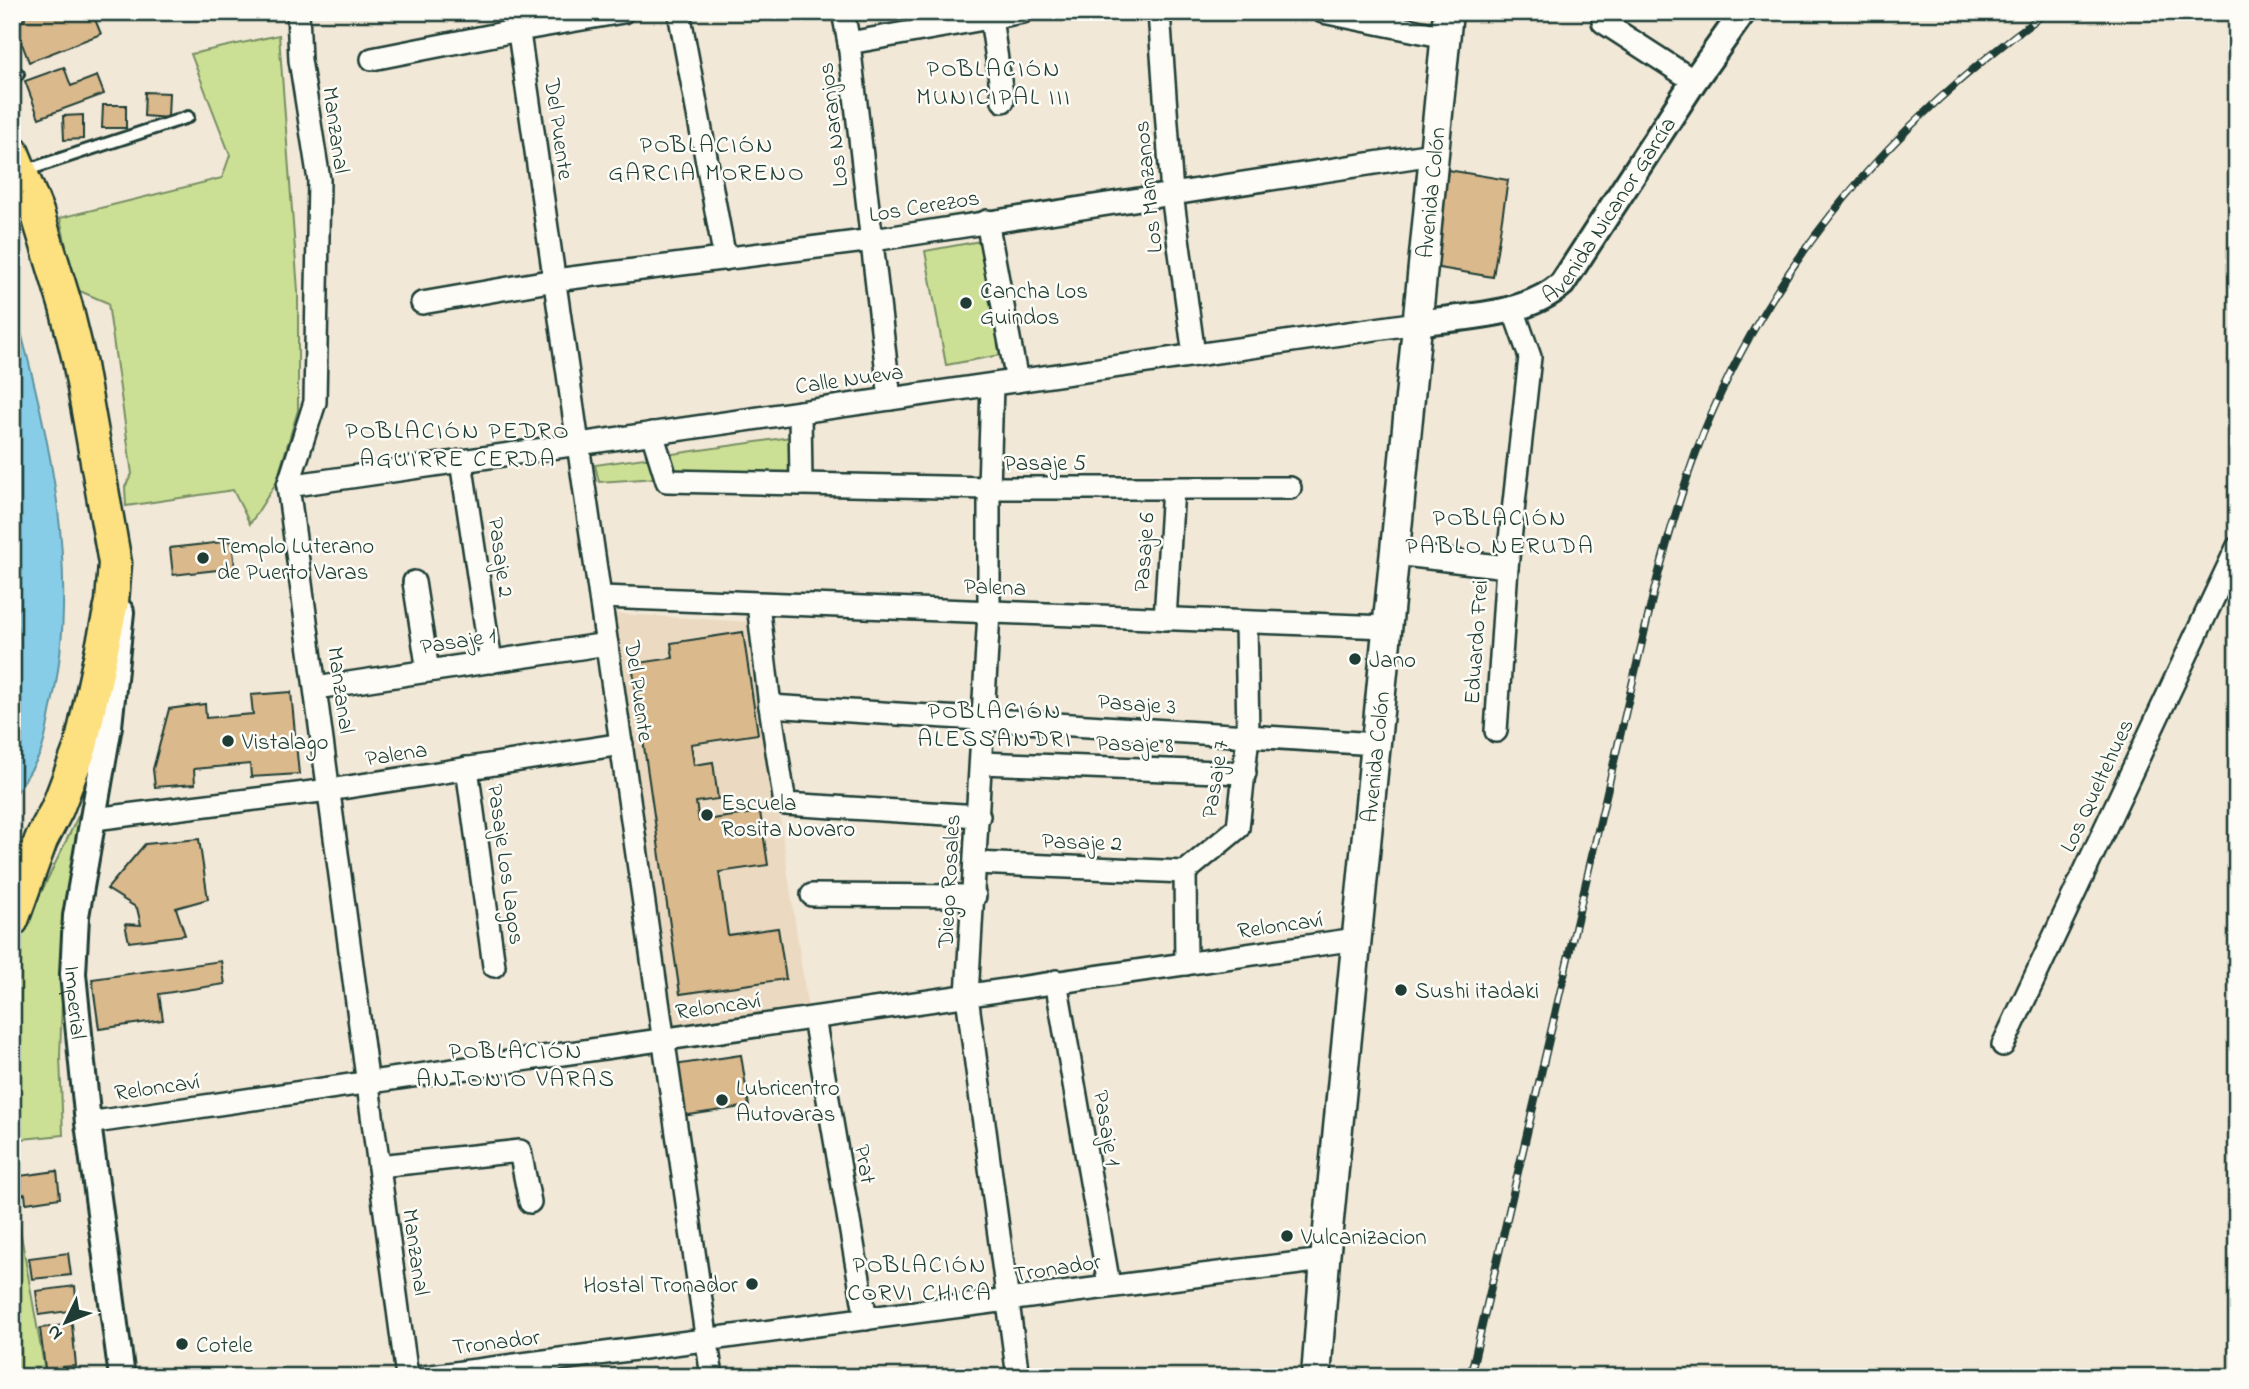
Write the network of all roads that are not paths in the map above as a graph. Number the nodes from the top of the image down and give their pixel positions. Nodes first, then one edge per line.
1 (298, 12) edge
2 (623, 12) edge
3 (679, 12) edge
4 (842, 12) edge
5 (1023, 12) edge
6 (1159, 12) edge
7 (1322, 12) edge
8 (1743, 12) edge
9 (991, 18) junction
10 (517, 21) edge
11 (1603, 22) dead end
12 (1447, 25) edge
13 (849, 43) junction
14 (372, 59) dead end
15 (1693, 81) junction
16 (1003, 101) dead end
17 (188, 117) dead end
18 (1433, 154) junction
19 (17, 162) edge
20 (1172, 194) junction
21 (986, 221) junction
22 (873, 240) junction
23 (725, 260) junction
24 (555, 280) junction
25 (422, 303) dead end
26 (1513, 309) junction
27 (1417, 323) junction
28 (1194, 355) junction
29 (1017, 381) junction
30 (992, 385) junction
31 (890, 399) junction
32 (800, 412) junction
33 (652, 433) junction
34 (579, 444) junction
35 (461, 461) junction
36 (801, 484) junction
37 (288, 486) junction
38 (989, 488) junction
39 (1173, 488) junction
40 (1290, 488) dead end
41 (2237, 548) edge
42 (1395, 554) junction
43 (111, 559) junction
44 (1507, 567) junction
45 (414, 582) dead end
46 (601, 597) junction
47 (758, 604) junction
48 (989, 612) junction
49 (116, 615) junction
50 (1165, 619) junction
51 (1246, 622) junction
52 (1387, 627) junction
53 (607, 644) junction
54 (491, 662) junction
55 (428, 671) junction
56 (95, 682) junction
57 (316, 688) junction
58 (770, 706) junction
59 (984, 719) junction
60 (1496, 731) dead end
61 (1248, 736) junction
62 (622, 744) junction
63 (1376, 744) junction
64 (982, 763) junction
65 (467, 768) junction
66 (1245, 773) junction
67 (329, 790) junction
68 (979, 816) junction
69 (94, 819) junction
70 (976, 863) junction
71 (1185, 872) junction
72 (812, 895) dead end
73 (975, 897) junction
74 (12, 920) edge
75 (1356, 939) junction
76 (1185, 964) junction
77 (494, 966) dead end
78 (1056, 981) junction
79 (967, 996) junction
80 (814, 1018) junction
81 (664, 1040) junction
82 (2003, 1045) dead end
83 (368, 1082) junction
84 (88, 1123) junction
85 (379, 1166) junction
86 (530, 1202) dead end
87 (1325, 1259) junction
88 (1109, 1285) junction
89 (1008, 1301) junction
90 (866, 1320) junction
91 (707, 1340) junction
92 (122, 1377) edge
93 (407, 1377) edge
94 (423, 1377) edge
95 (712, 1377) edge
96 (1018, 1377) edge
97 (1316, 1377) edge

1 - 37 street, Manzanal
2 - 10 street
3 - 23 street
4 - 13 street, Los Naranjos
5 - 9 street
6 - 20 street, Los Manzanos
7 - 12 street
8 - 15 street, Avenida Nicanor García
9 - 13 street
9 - 16 street
10 - 14 street
10 - 24 street, Del Puente
11 - 15 street
12 - 18 main road, Avenida Colón
13 - 22 street, Los Naranjos
15 - 26 street, Avenida Nicanor García
17 - 19 lane
18 - 20 street, Los Cerezos
18 - 27 main road, Avenida Colón
19 - 43 main road
20 - 21 street, Los Cerezos
20 - 28 street, Los Manzanos
21 - 22 street, Los Cerezos
21 - 29 street
22 - 23 street, Los Cerezos
22 - 31 street, Los Naranjos
23 - 24 street, Los Cerezos
24 - 25 street, Los Cerezos
24 - 34 street, Del Puente
26 - 27 street, Avenida Nicanor García
26 - 44 street, Eduardo Frei
27 - 28 street, Calle Nueva
27 - 42 main road, Avenida Colón
28 - 29 street, Calle Nueva
29 - 30 street, Calle Nueva
30 - 31 street, Calle Nueva
30 - 38 street, Diego Rosales
31 - 32 street, Calle Nueva
32 - 33 street, Calle Nueva
32 - 36 street
33 - 34 street, Calle Nueva
33 - 36 street, Pasaje 5
34 - 35 street, Calle Nueva
34 - 46 street, Del Puente
35 - 37 street, Calle Nueva
35 - 54 street, Pasaje 2
36 - 38 street, Pasaje 5
37 - 57 street, Manzanal
38 - 39 street, Pasaje 5
38 - 48 street, Diego Rosales
39 - 40 street, Pasaje 5
39 - 50 street, Pasaje 6
41 - 82 street, Los Queltehues
42 - 44 street
42 - 52 main road, Avenida Colón
43 - 49 main road
43 - 56 main road
44 - 60 street, Eduardo Frei
45 - 55 street
46 - 47 street, Palena
46 - 53 street, Del Puente
47 - 48 street, Palena
47 - 58 street
48 - 50 street, Palena
48 - 59 street, Diego Rosales
49 - 56 main road
49 - 69 street, Imperial
50 - 51 street, Palena
51 - 52 street, Palena
51 - 61 street, Pasaje 7
52 - 63 main road, Avenida Colón
53 - 54 street, Pasaje 1
53 - 62 street, Del Puente
54 - 55 street, Pasaje 1
55 - 57 street, Pasaje 1
56 - 74 main road
57 - 67 street, Manzanal
58 - 59 street, Pasaje 3
58 - 68 street
59 - 61 street, Pasaje 3
59 - 64 street, Diego Rosales
61 - 63 street, Pasaje 3
61 - 66 street, Pasaje 7
62 - 65 street, Palena
62 - 81 street, Del Puente
63 - 75 main road, Avenida Colón
64 - 66 street, Pasaje 8
64 - 68 street, Diego Rosales
65 - 67 street, Palena
65 - 77 street, Pasaje Los Lagos
66 - 71 street, Pasaje 7
67 - 69 street, Palena
67 - 83 street, Manzanal
68 - 70 street, Diego Rosales
69 - 84 street, Imperial
70 - 71 street, Pasaje 2
70 - 73 street, Diego Rosales
71 - 76 street
72 - 73 street
73 - 79 street, Diego Rosales
75 - 76 street, Reloncaví
75 - 87 main road, Avenida Colón
76 - 78 street, Reloncaví
78 - 79 street, Reloncaví
78 - 88 street, Pasaje 1
79 - 80 street, Reloncaví
79 - 89 street, Diego Rosales
80 - 81 street, Reloncaví
80 - 90 street, Prat
81 - 83 street, Reloncaví
81 - 91 street, Del Puente
83 - 84 street, Reloncaví
83 - 85 street, Manzanal
84 - 92 street, Imperial
85 - 86 street
85 - 93 street, Manzanal
87 - 88 street, Tronador
87 - 97 main road, Avenida Colón
88 - 89 street, Tronador
89 - 90 street, Tronador
89 - 96 street, Diego Rosales
90 - 91 street, Tronador
91 - 94 street, Tronador
91 - 95 street, Del Puente

